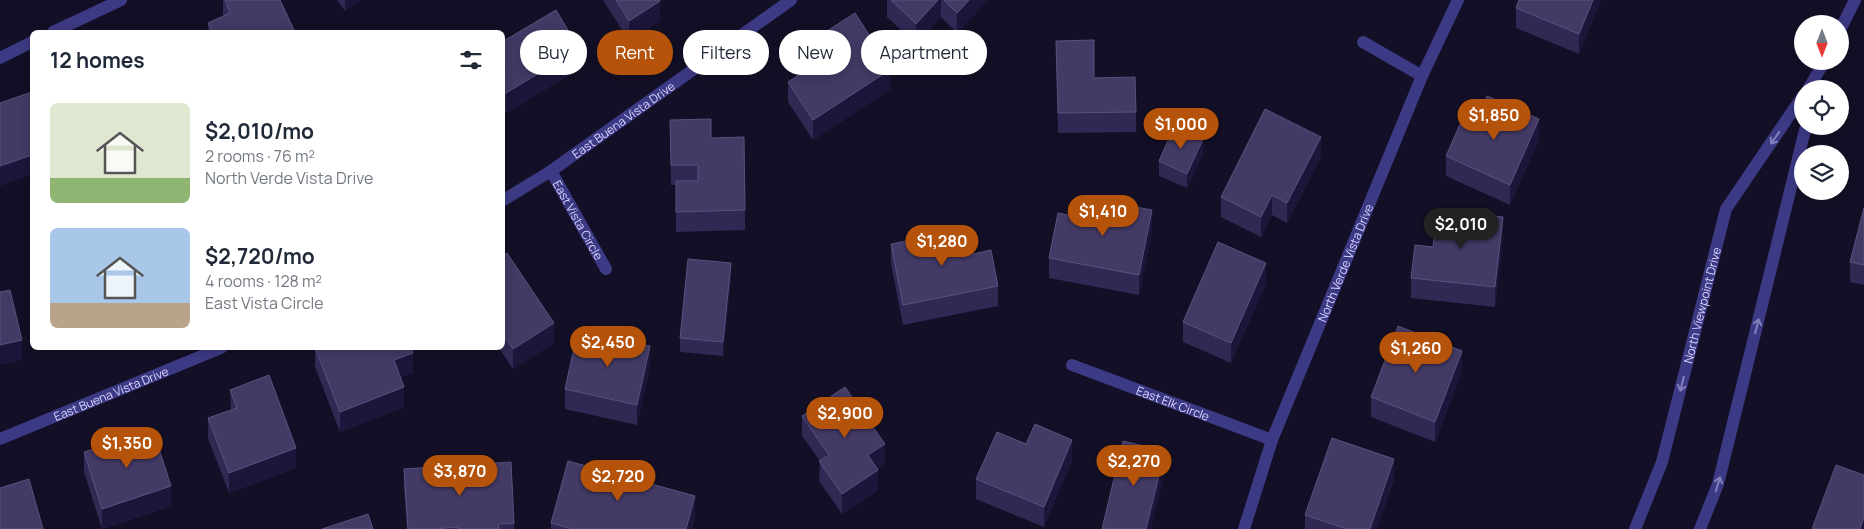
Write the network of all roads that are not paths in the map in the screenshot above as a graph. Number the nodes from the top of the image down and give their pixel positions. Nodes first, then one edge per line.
1 (121, 0) edge
2 (791, 0) edge
3 (1458, 0) edge
4 (1855, 0) edge
5 (1848, 15) edge
6 (57, 30) edge
7 (1363, 42) dead end
8 (30, 43) edge
9 (0, 58) edge
10 (1820, 70) edge
11 (1818, 75) junction
12 (1422, 76) junction
13 (1814, 80) edge
14 (1817, 80) edge
15 (1794, 109) edge
16 (1804, 135) edge
17 (551, 171) junction
18 (505, 200) edge
19 (606, 269) dead end
20 (216, 350) edge
21 (1072, 365) dead end
22 (0, 439) edge
23 (1272, 440) junction
24 (1244, 529) edge
25 (1635, 529) edge
26 (1700, 529) edge

1 - 6 street
2 - 17 street, East Buena Vista Drive
3 - 12 street, North Verde Vista Drive
4 - 5 street
7 - 12 street
8 - 9 street
10 - 11 street
11 - 13 street
11 - 14 street
12 - 23 street, North Verde Vista Drive
15 -> 25 street, North Viewpoint Drive
26 -> 16 street
17 - 18 street, East Buena Vista Drive
17 - 19 street, East Vista Circle
20 - 22 street, East Buena Vista Drive
21 - 23 street, East Elk Circle
23 - 24 street, North Verde Vista Drive

